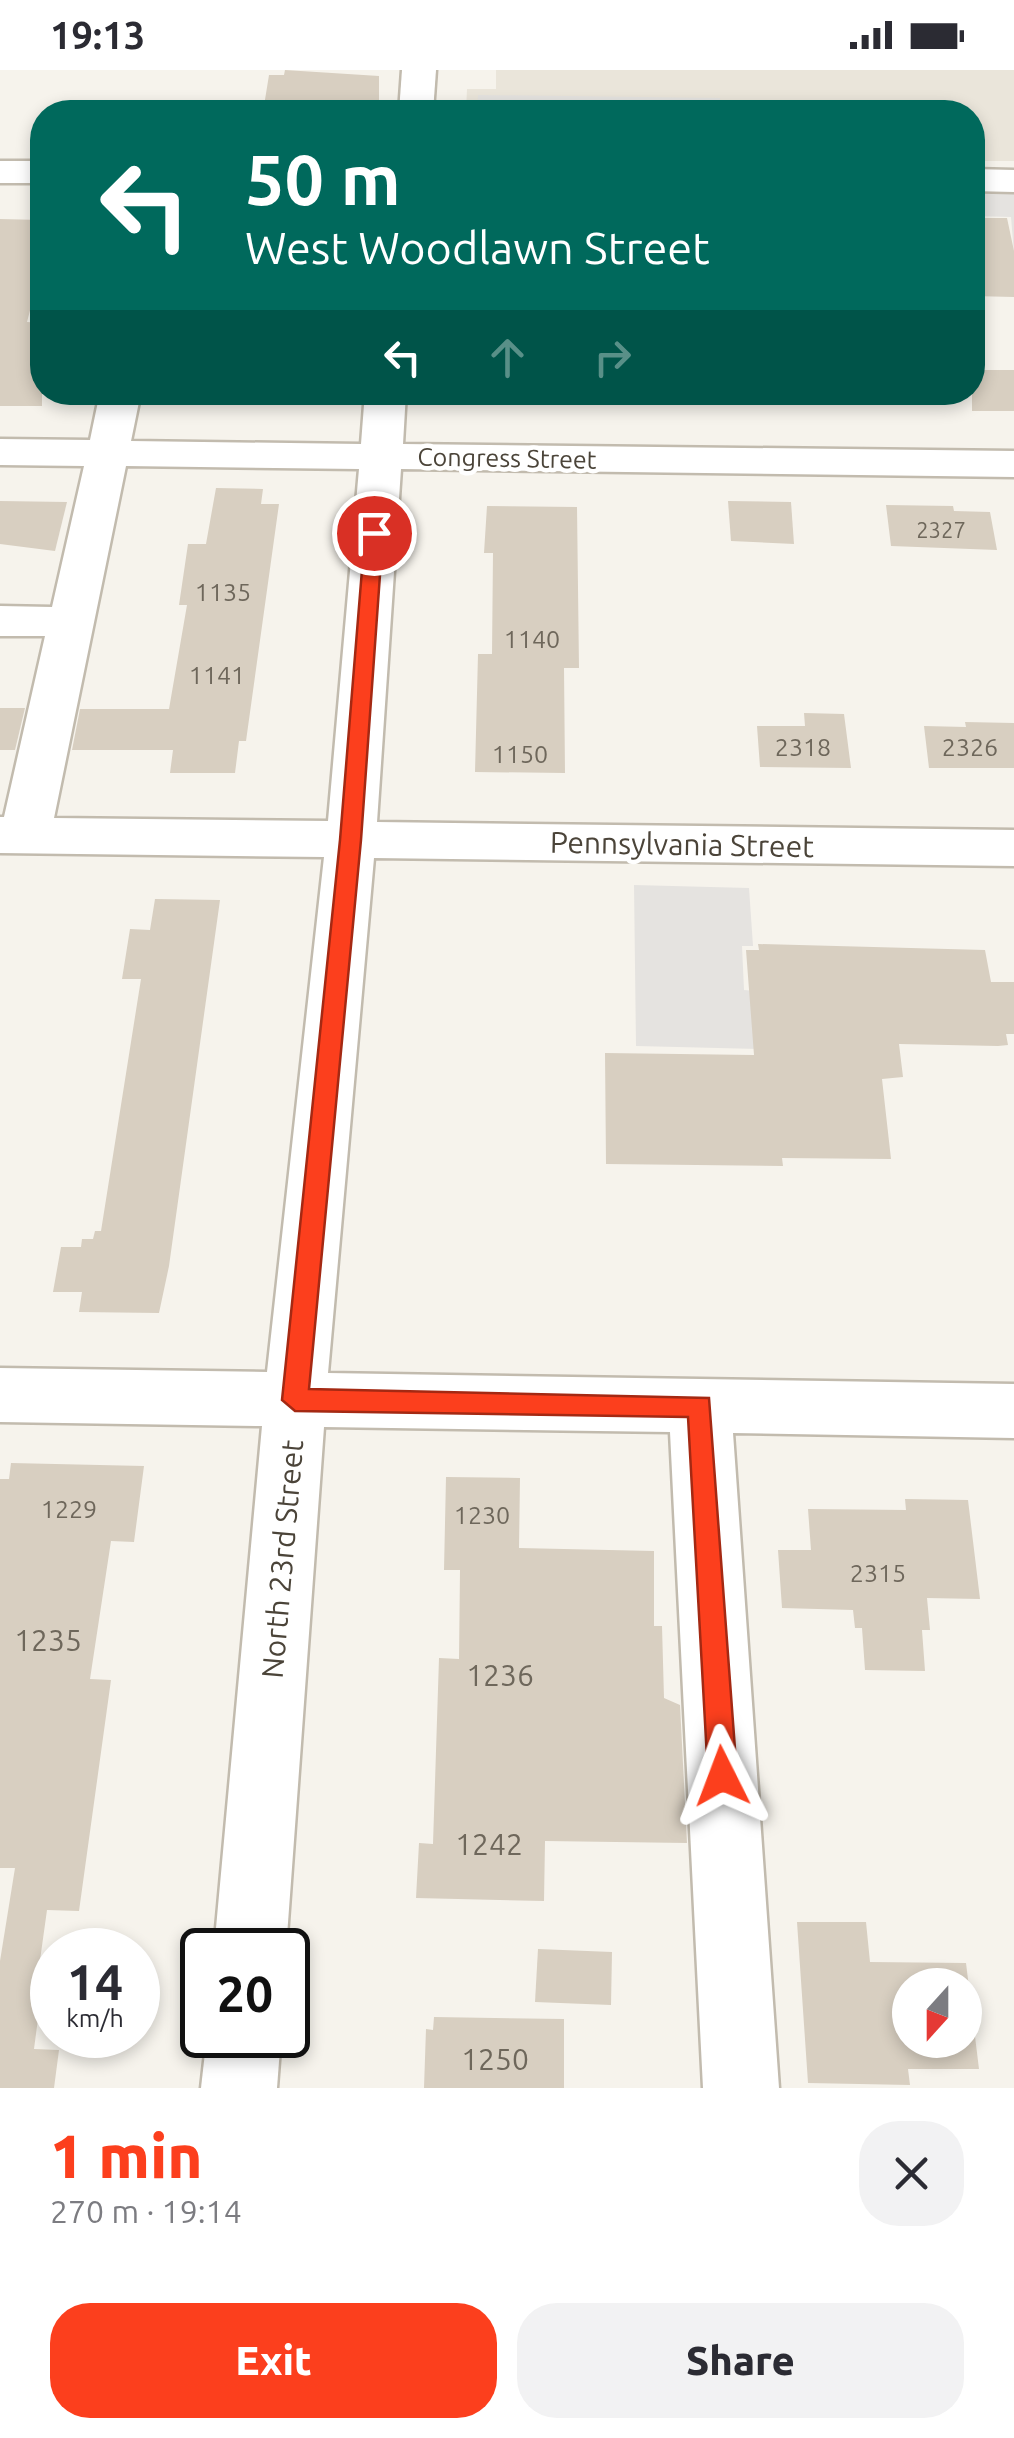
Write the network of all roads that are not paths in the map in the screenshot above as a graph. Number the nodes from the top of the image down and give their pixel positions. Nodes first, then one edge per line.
1 (420, 70) edge
2 (417, 100) edge
3 (0, 172) edge
4 (30, 172) edge
5 (985, 180) edge
6 (1014, 180) edge
7 (118, 405) edge
8 (385, 405) edge
9 (0, 452) edge
10 (108, 454) junction
11 (380, 456) junction
12 (1014, 464) edge
13 (0, 622) edge
14 (71, 622) junction
15 (12, 836) edge
16 (350, 840) junction
17 (1014, 848) edge
18 (0, 1396) edge
19 (295, 1400) junction
20 (700, 1406) junction
21 (1014, 1411) edge
22 (252, 1928) edge
23 (242, 2058) edge
24 (240, 2088) edge
25 (741, 2088) edge

1 - 2 street
3 - 4 street
5 - 6 street
7 - 10 street
8 - 11 street, North 23rd Street
9 - 10 street, Congress Street
10 - 11 street, Congress Street
10 - 14 street
11 - 12 street, Congress Street
11 - 16 street, North 23rd Street
13 - 14 street
14 - 15 street
15 - 16 street, Pennsylvania Street
16 - 17 street, Pennsylvania Street
16 - 19 street, North 23rd Street
18 - 19 street
19 - 20 street
19 - 22 street, North 23rd Street
20 - 21 street
20 - 25 street
23 - 24 street

